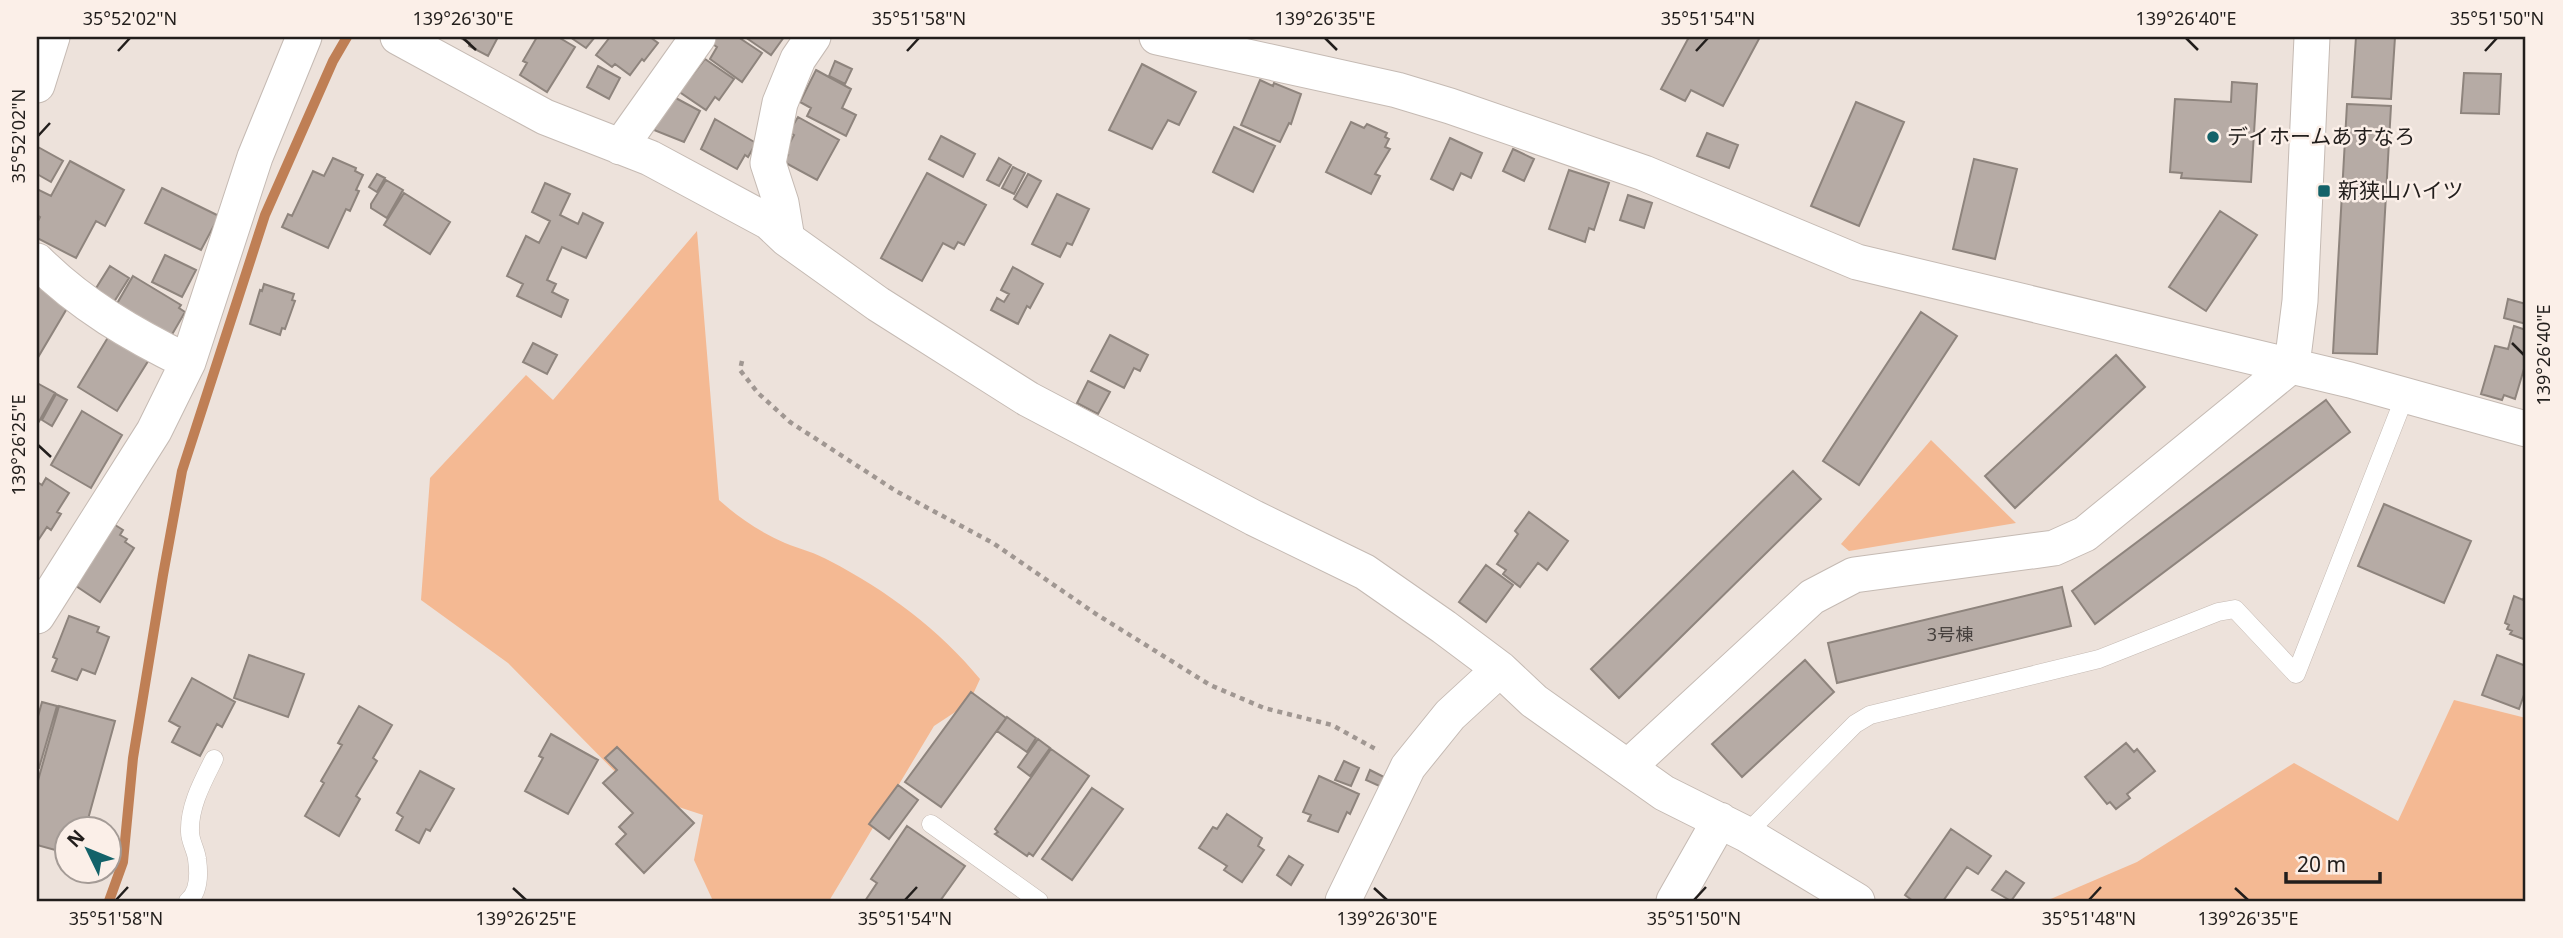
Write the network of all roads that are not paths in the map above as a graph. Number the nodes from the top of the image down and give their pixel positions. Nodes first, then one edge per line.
1 (52, 37) edge
2 (304, 37) edge
3 (398, 37) edge
4 (813, 37) edge
5 (1157, 37) edge
6 (2312, 37) edge
7 (684, 42) edge
8 (37, 85) edge
9 (620, 147) junction
10 (787, 239) junction
11 (37, 261) edge
12 (188, 362) junction
13 (2292, 365) junction
14 (2405, 396) junction
15 (2526, 429) edge
16 (37, 616) edge
17 (1500, 669) junction
18 (214, 759) dead end
19 (1628, 767) junction
20 (931, 824) dead end
21 (1733, 827) junction
22 (188, 901) edge
23 (1039, 901) edge
24 (1343, 901) edge
25 (1674, 901) edge
26 (1857, 901) edge

1 - 8 street
2 - 12 street
3 - 9 street
4 - 10 street
5 - 13 street
6 - 13 street
7 - 9 street
9 - 10 street
10 - 17 street
11 - 12 street
12 - 16 street
13 - 14 street
13 - 19 street
14 - 15 street
14 - 21 lane
17 - 19 street
17 - 24 street
18 - 22 lane
19 - 21 street
20 - 23 lane
21 - 25 street
21 - 26 street

